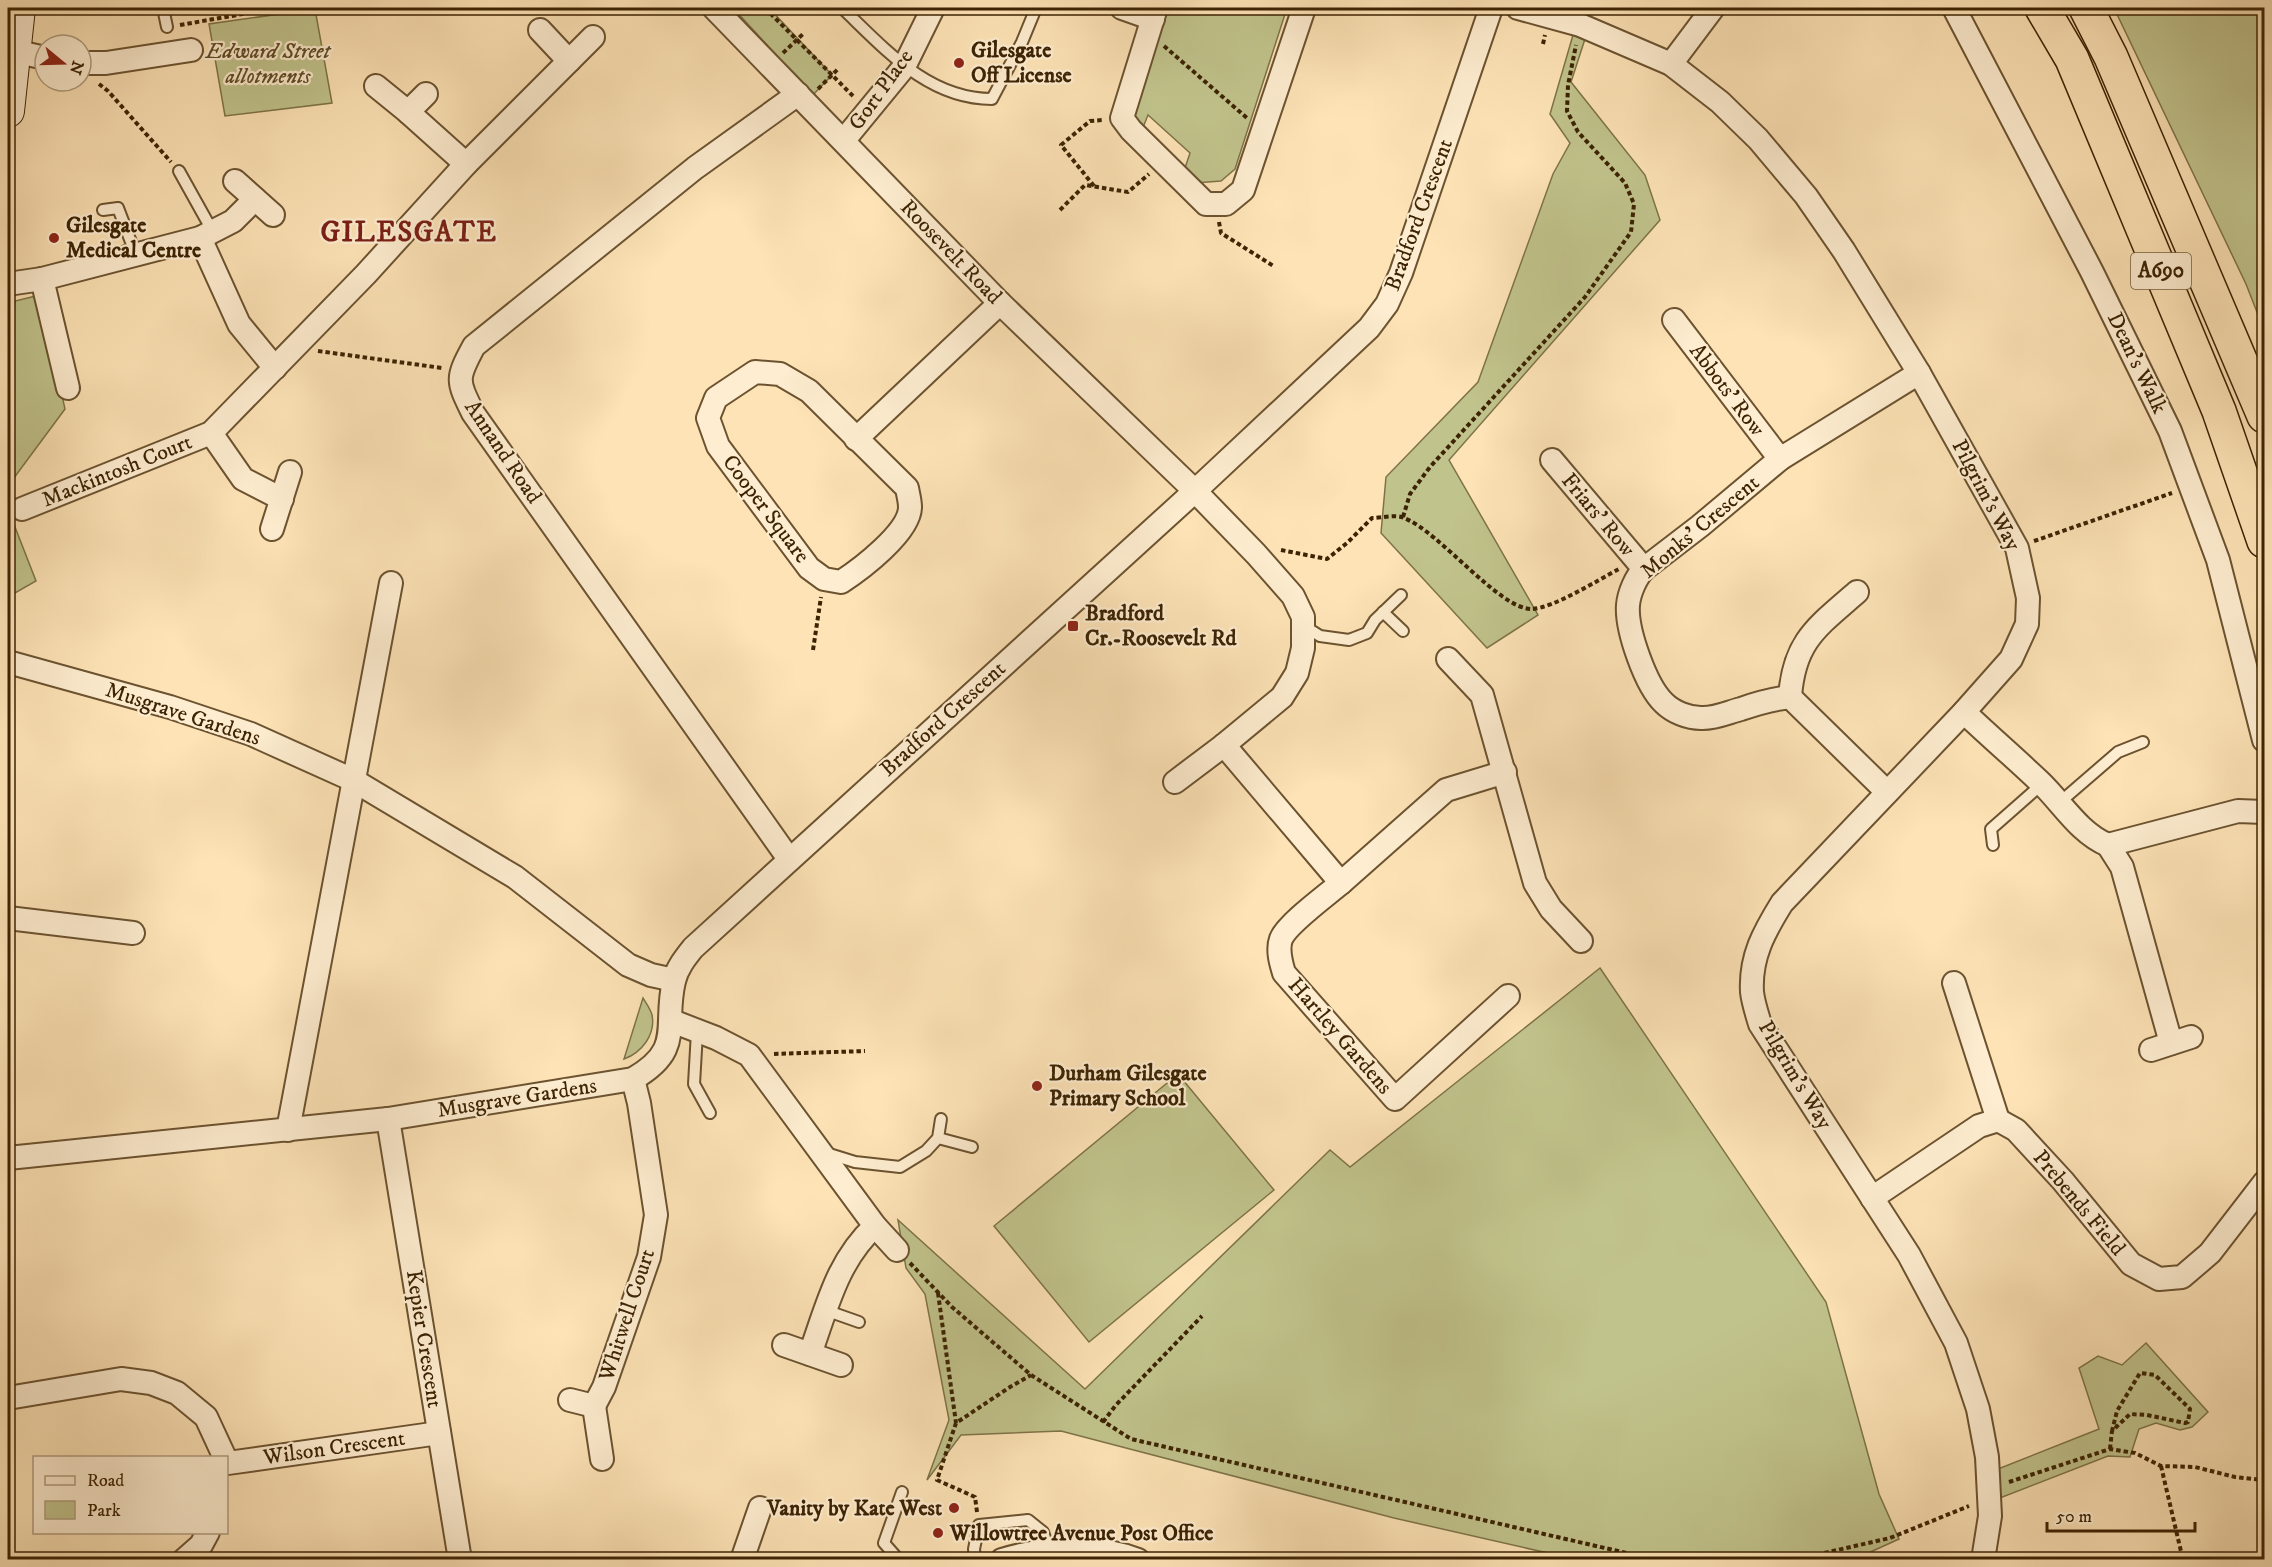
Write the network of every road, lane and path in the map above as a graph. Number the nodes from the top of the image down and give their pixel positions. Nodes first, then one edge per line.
1 (19, 8) edge
2 (163, 8) edge
3 (277, 8) edge
4 (714, 8) edge
5 (765, 8) edge
6 (842, 8) edge
7 (933, 8) edge
8 (1036, 8) edge
9 (1122, 8) edge
10 (1304, 8) edge
11 (1491, 8) edge
12 (1518, 8) edge
13 (1713, 8) edge
14 (1954, 8) edge
15 (2042, 8) edge
16 (2086, 8) edge
17 (1585, 16) edge
18 (1152, 20) edge
19 (167, 27) joint
20 (540, 30) dead end
21 (804, 33) dead end
22 (592, 37) dead end
23 (796, 40) junction
24 (191, 50) dead end
25 (14, 51) junction
26 (33, 55) edge
27 (569, 61) junction
28 (1671, 64) junction
29 (770, 65) junction
30 (904, 67) junction
31 (93, 68) edge
32 (839, 68) dead end
33 (832, 75) junction
34 (93, 77) edge
35 (376, 86) dead end
36 (426, 93) dead end
37 (802, 98) junction
38 (8, 111) edge
39 (868, 111) junction
40 (408, 112) junction
41 (1122, 118) junction
42 (1263, 133) junction
43 (844, 140) junction
44 (1163, 162) junction
45 (466, 164) junction
46 (179, 171) joint
47 (235, 181) dead end
48 (1095, 187) junction
49 (255, 199) junction
50 (1214, 204) junction
51 (103, 210) dead end
52 (1060, 210) dead end
53 (273, 215) dead end
54 (206, 235) junction
55 (136, 255) junction
56 (1275, 267) dead end
57 (42, 279) junction
58 (8, 284) edge
59 (1000, 303) junction
60 (1674, 320) dead end
61 (294, 348) junction
62 (274, 368) junction
63 (460, 370) junction
64 (1919, 374) junction
65 (68, 388) dead end
66 (2265, 416) edge
67 (211, 433) junction
68 (856, 439) junction
69 (1780, 459) junction
70 (1552, 460) dead end
71 (290, 472) dead end
72 (2190, 487) junction
73 (1195, 491) junction
74 (282, 499) junction
75 (22, 509) dead end
76 (1403, 517) junction
77 (272, 528) dead end
78 (2265, 541) edge
79 (2017, 548) junction
80 (1256, 554) junction
81 (1640, 564) junction
82 (824, 579) junction
83 (391, 584) dead end
84 (1857, 592) dead end
85 (1401, 595) dead end
86 (1383, 612) junction
87 (1304, 626) junction
88 (1403, 631) dead end
89 (813, 650) dead end
90 (1448, 659) dead end
91 (8, 662) edge
92 (1790, 697) junction
93 (1964, 712) junction
94 (2265, 740) edge
95 (2143, 742) dead end
96 (1224, 745) junction
97 (1505, 772) junction
98 (353, 780) junction
99 (1175, 782) dead end
100 (2042, 783) junction
101 (1887, 792) junction
102 (2060, 803) junction
103 (2265, 812) edge
104 (1994, 845) dead end
105 (2108, 845) junction
106 (789, 859) junction
107 (1341, 883) junction
108 (8, 918) edge
109 (133, 933) dead end
110 (1581, 941) dead end
111 (693, 948) joint
112 (674, 980) junction
113 (1954, 983) dead end
114 (1508, 996) dead end
115 (672, 1022) junction
116 (697, 1032) junction
117 (2171, 1043) dead end
118 (865, 1051) dead end
119 (749, 1055) junction
120 (633, 1079) junction
121 (710, 1113) dead end
122 (388, 1119) junction
123 (941, 1119) dead end
124 (1998, 1120) junction
125 (288, 1130) junction
126 (938, 1138) junction
127 (972, 1147) dead end
128 (820, 1152) junction
129 (8, 1158) edge
130 (2265, 1183) edge
131 (1872, 1198) junction
132 (875, 1226) junction
133 (897, 1250) joint
134 (938, 1293) junction
135 (825, 1310) junction
136 (1202, 1316) dead end
137 (860, 1322) dead end
138 (784, 1345) dead end
139 (810, 1354) junction
140 (842, 1365) dead end
141 (1031, 1375) junction
142 (8, 1398) edge
143 (570, 1400) dead end
144 (594, 1406) junction
145 (1103, 1422) junction
146 (956, 1424) junction
147 (2112, 1431) junction
148 (439, 1433) junction
149 (2110, 1449) junction
150 (223, 1456) edge
151 (602, 1460) dead end
152 (228, 1464) edge
153 (2161, 1466) junction
154 (2265, 1480) edge
155 (902, 1492) dead end
156 (1990, 1493) junction
157 (760, 1508) dead end
158 (979, 1525) junction
159 (207, 1534) edge
160 (1049, 1550) junction
161 (184, 1560) edge
162 (460, 1560) edge
163 (742, 1560) edge
164 (899, 1560) edge
165 (975, 1560) edge
166 (1002, 1560) edge
167 (1138, 1560) edge
168 (1672, 1560) edge
169 (1780, 1560) edge
170 (1983, 1560) edge
171 (2183, 1560) edge

1 - 25 street
2 - 19 lane
3 - 19 path
4 - 29 street, Roosevelt Road
5 - 23 path
6 - 30 lane
7 - 30 street, Gort Place
8 - 30 lane
9 - 18 street
10 - 42 street
11 - 73 street, Bradford Crescent
12 - 17 street, Pilgrim's Way
13 - 28 street
14 - 72 street, Dean's Walk
15 - 78 highway, A690
16 - 66 highway, A690
17 - 28 street, Pilgrim's Way
17 - 76 path
18 - 41 street
18 - 42 path
20 - 27 street
21 - 23 path
22 - 27 street, Mackintosh Court
23 - 29 path
23 - 33 path
24 - 31 street
25 - 26 street
25 - 38 street
27 - 45 street, Mackintosh Court
28 - 64 street, Pilgrim's Way
29 - 37 street, Roosevelt Road
30 - 39 street, Gort Place
32 - 33 path
33 - 37 path
33 - 39 path
34 - 46 path
35 - 40 street
36 - 40 street
37 - 43 street, Roosevelt Road
37 - 63 street, Annand Road
39 - 43 street, Gort Place
40 - 45 street
41 - 44 street
41 - 48 path
42 - 50 street
43 - 59 street, Roosevelt Road
44 - 48 path
44 - 50 street
45 - 61 street, Mackintosh Court
46 - 54 lane
47 - 49 street
48 - 52 path
49 - 53 street
49 - 54 street
50 - 56 path
51 - 55 lane
54 - 55 street
54 - 62 street
55 - 57 street
57 - 58 street
57 - 65 street
59 - 68 street
59 - 73 street, Roosevelt Road
60 - 69 street, Abbots' Row
61 - 62 street, Mackintosh Court
61 - 63 path
62 - 67 street, Mackintosh Court
63 - 106 street, Annand Road
64 - 69 street, Monks' Crescent
64 - 79 street, Pilgrim's Way
67 - 74 street, Mackintosh Court
67 - 75 street, Mackintosh Court
68 - 82 street, Cooper Square
68 - 82 street, Cooper Square
69 - 81 street, Monks' Crescent
70 - 81 street, Friars' Row
71 - 74 street
72 - 79 path
72 - 94 street, Dean's Walk
73 - 80 street
73 - 106 street, Bradford Crescent
74 - 77 street
76 - 80 path
76 - 81 path
79 - 93 street, Pilgrim's Way
80 - 87 street
81 - 92 street, Monks' Crescent
82 - 89 path
83 - 98 street
84 - 92 street
85 - 86 lane
86 - 87 lane
86 - 88 lane
87 - 96 street
90 - 97 street
91 - 98 street, Musgrave Gardens
92 - 101 street
93 - 100 street
93 - 101 street, Pilgrim's Way
95 - 102 lane
96 - 99 street
96 - 107 street
97 - 107 street, Hartley Gardens
97 - 110 street
98 - 112 street, Musgrave Gardens
98 - 125 street
100 - 102 street
100 - 104 lane
101 - 131 street, Pilgrim's Way
102 - 105 street
103 - 105 street
105 - 117 street
106 - 111 street, Bradford Crescent
107 - 114 street, Hartley Gardens
108 - 109 street
111 - 112 street, Musgrave Gardens
112 - 115 street, Musgrave Gardens
113 - 124 street
115 - 116 street
115 - 120 street, Musgrave Gardens
116 - 119 street
116 - 121 lane
118 - 119 path
119 - 128 street
120 - 122 street, Musgrave Gardens
120 - 144 street, Whitwell Court
122 - 125 street, Musgrave Gardens
122 - 148 street, Kepier Crescent
123 - 126 lane
124 - 130 street, Prebends Field
124 - 131 street
125 - 129 street, Musgrave Gardens
126 - 127 lane
126 - 128 lane
128 - 132 street
131 - 156 street, Pilgrim's Way
132 - 133 street
132 - 135 street
133 - 134 path
134 - 141 path
134 - 146 path
135 - 137 lane
135 - 139 street
136 - 145 path
138 - 139 street
139 - 140 street
141 - 145 path
141 - 146 path
142 - 150 street
143 - 144 street, Whitwell Court
144 - 151 street, Whitwell Court
145 - 168 path
146 - 158 path
147 - 147 path
147 - 149 path
148 - 152 street, Wilson Crescent
148 - 162 street, Kepier Crescent
149 - 153 path
149 - 156 path
153 - 154 path
153 - 171 path
155 - 164 lane
156 - 169 path
156 - 170 street, Pilgrim's Way
157 - 163 street
158 - 160 lane
158 - 165 lane
159 - 161 street
160 - 166 street
160 - 167 street

